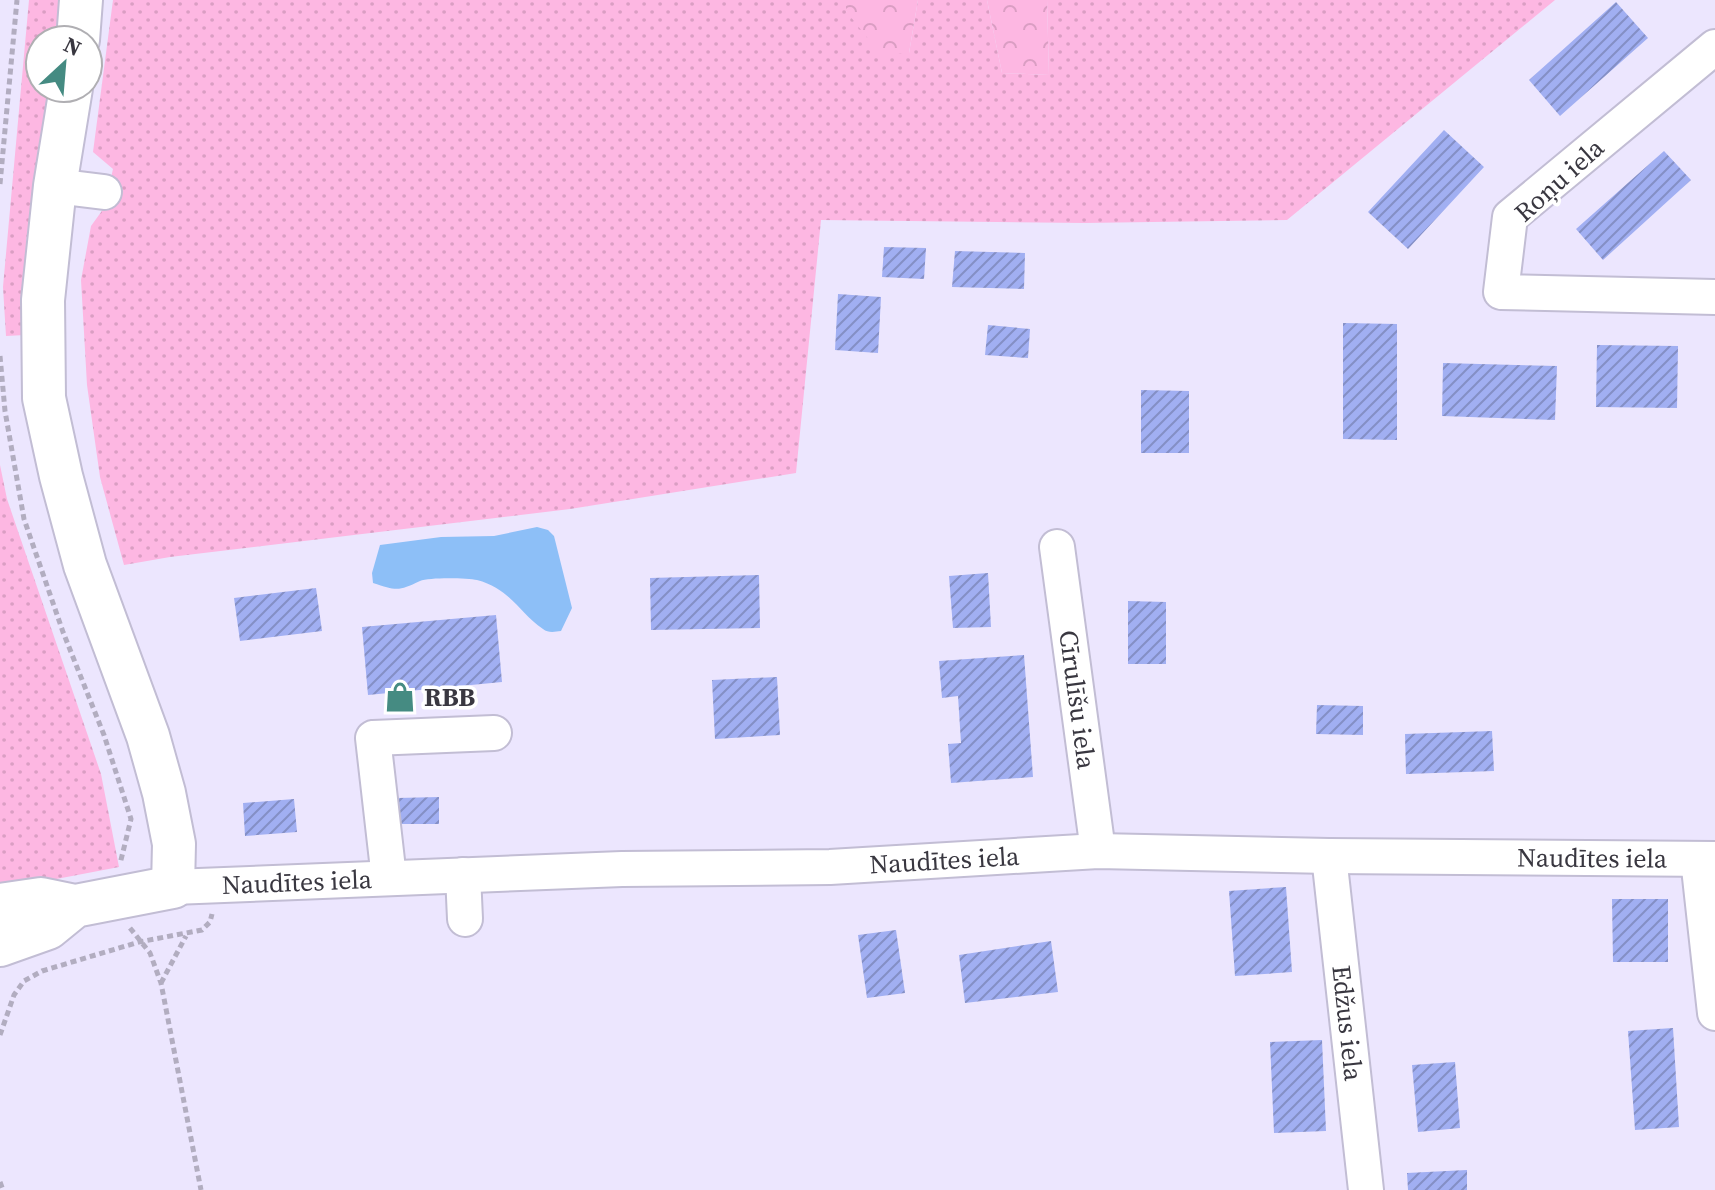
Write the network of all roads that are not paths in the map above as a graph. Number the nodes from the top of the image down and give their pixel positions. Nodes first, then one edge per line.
1 (81, 0) edge
2 (79, 24) edge
3 (1715, 47) edge
4 (68, 104) edge
5 (55, 186) junction
6 (104, 192) dead end
7 (1715, 297) edge
8 (1057, 547) dead end
9 (494, 733) dead end
10 (1098, 851) junction
11 (1329, 856) junction
12 (1707, 859) edge
13 (463, 875) junction
14 (389, 878) junction
15 (173, 887) junction
16 (0, 905) edge
17 (75, 906) junction
18 (465, 919) dead end
19 (0, 945) edge
20 (1715, 1013) edge
21 (1366, 1190) edge

1 - 2 main road
3 - 7 street, Roņu iela
4 - 5 main road
5 - 6 street
5 - 15 main road
8 - 10 street, Cīrulīšu iela
9 - 14 street
10 - 11 street, Naudītes iela
10 - 13 street, Naudītes iela
11 - 12 street, Naudītes iela
11 - 21 street, Edžus iela
12 - 20 street
13 - 14 street, Naudītes iela
13 - 18 street
14 - 15 street, Naudītes iela
15 - 17 main road
16 - 17 main road
17 - 19 main road

